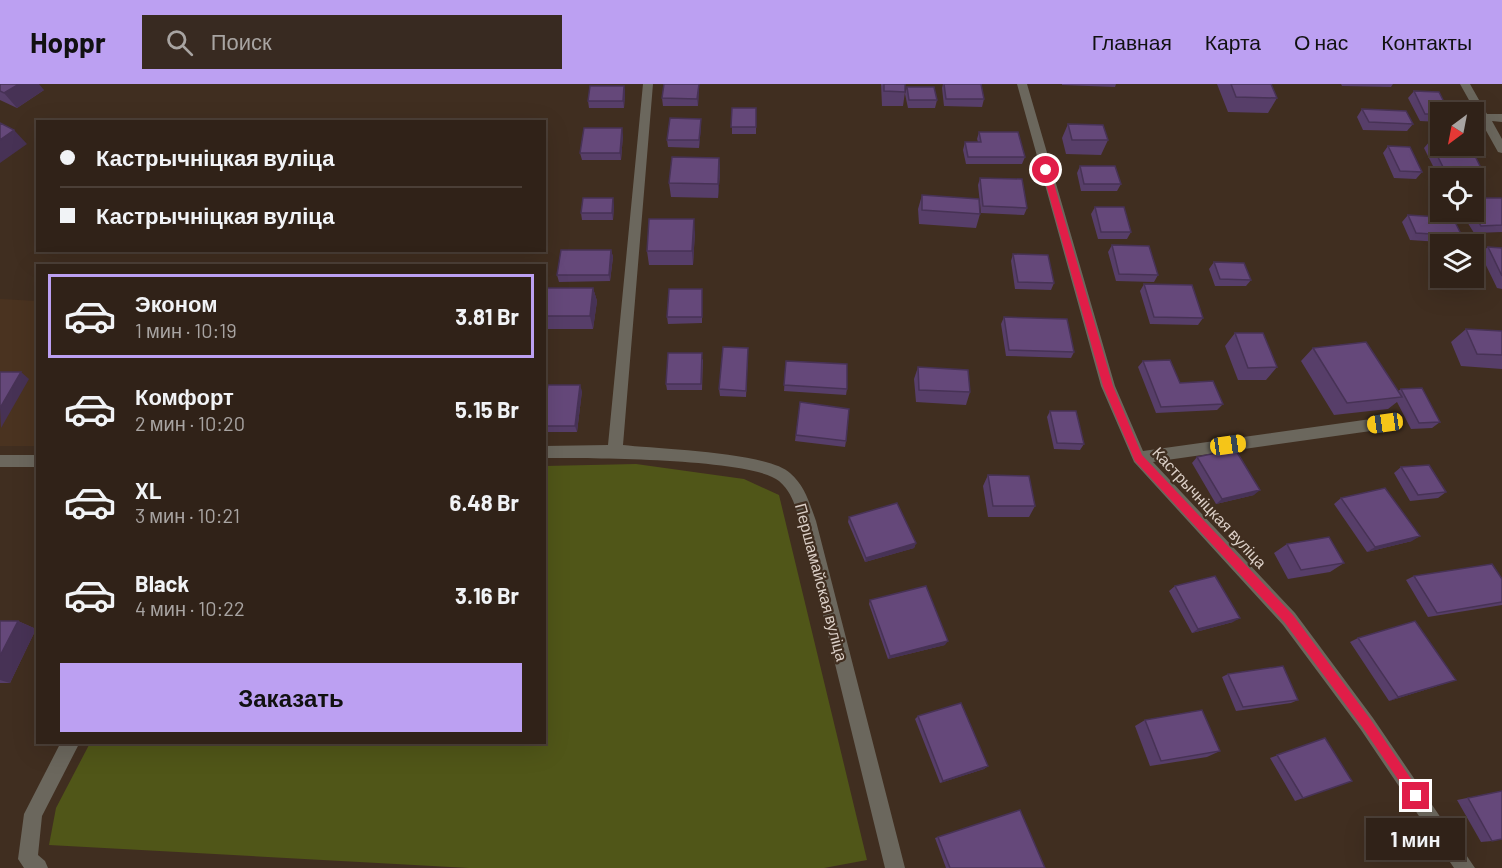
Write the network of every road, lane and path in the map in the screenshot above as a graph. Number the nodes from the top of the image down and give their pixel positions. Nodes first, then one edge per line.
1 (648, 84) edge
2 (1022, 84) edge
3 (1465, 84) edge
4 (1474, 102) edge
5 (1484, 117) edge
6 (1502, 118) edge
7 (1484, 120) edge
8 (1502, 149) edge
9 (1385, 423) dead end
10 (615, 451) junction
11 (546, 452) edge
12 (1139, 458) junction
13 (0, 461) edge
14 (36, 461) edge
15 (70, 744) edge
16 (38, 868) edge
17 (896, 868) edge
18 (1465, 868) edge

1 - 10 street
2 - 12 street, Кастрычніцкая вуліца
3 - 4 street
5 - 6 street
7 - 8 street
9 - 12 street
10 - 11 street, Першамайская вуліца
10 - 17 street, Першамайская вуліца
12 - 18 street, Кастрычніцкая вуліца
13 - 14 street
15 - 16 street

